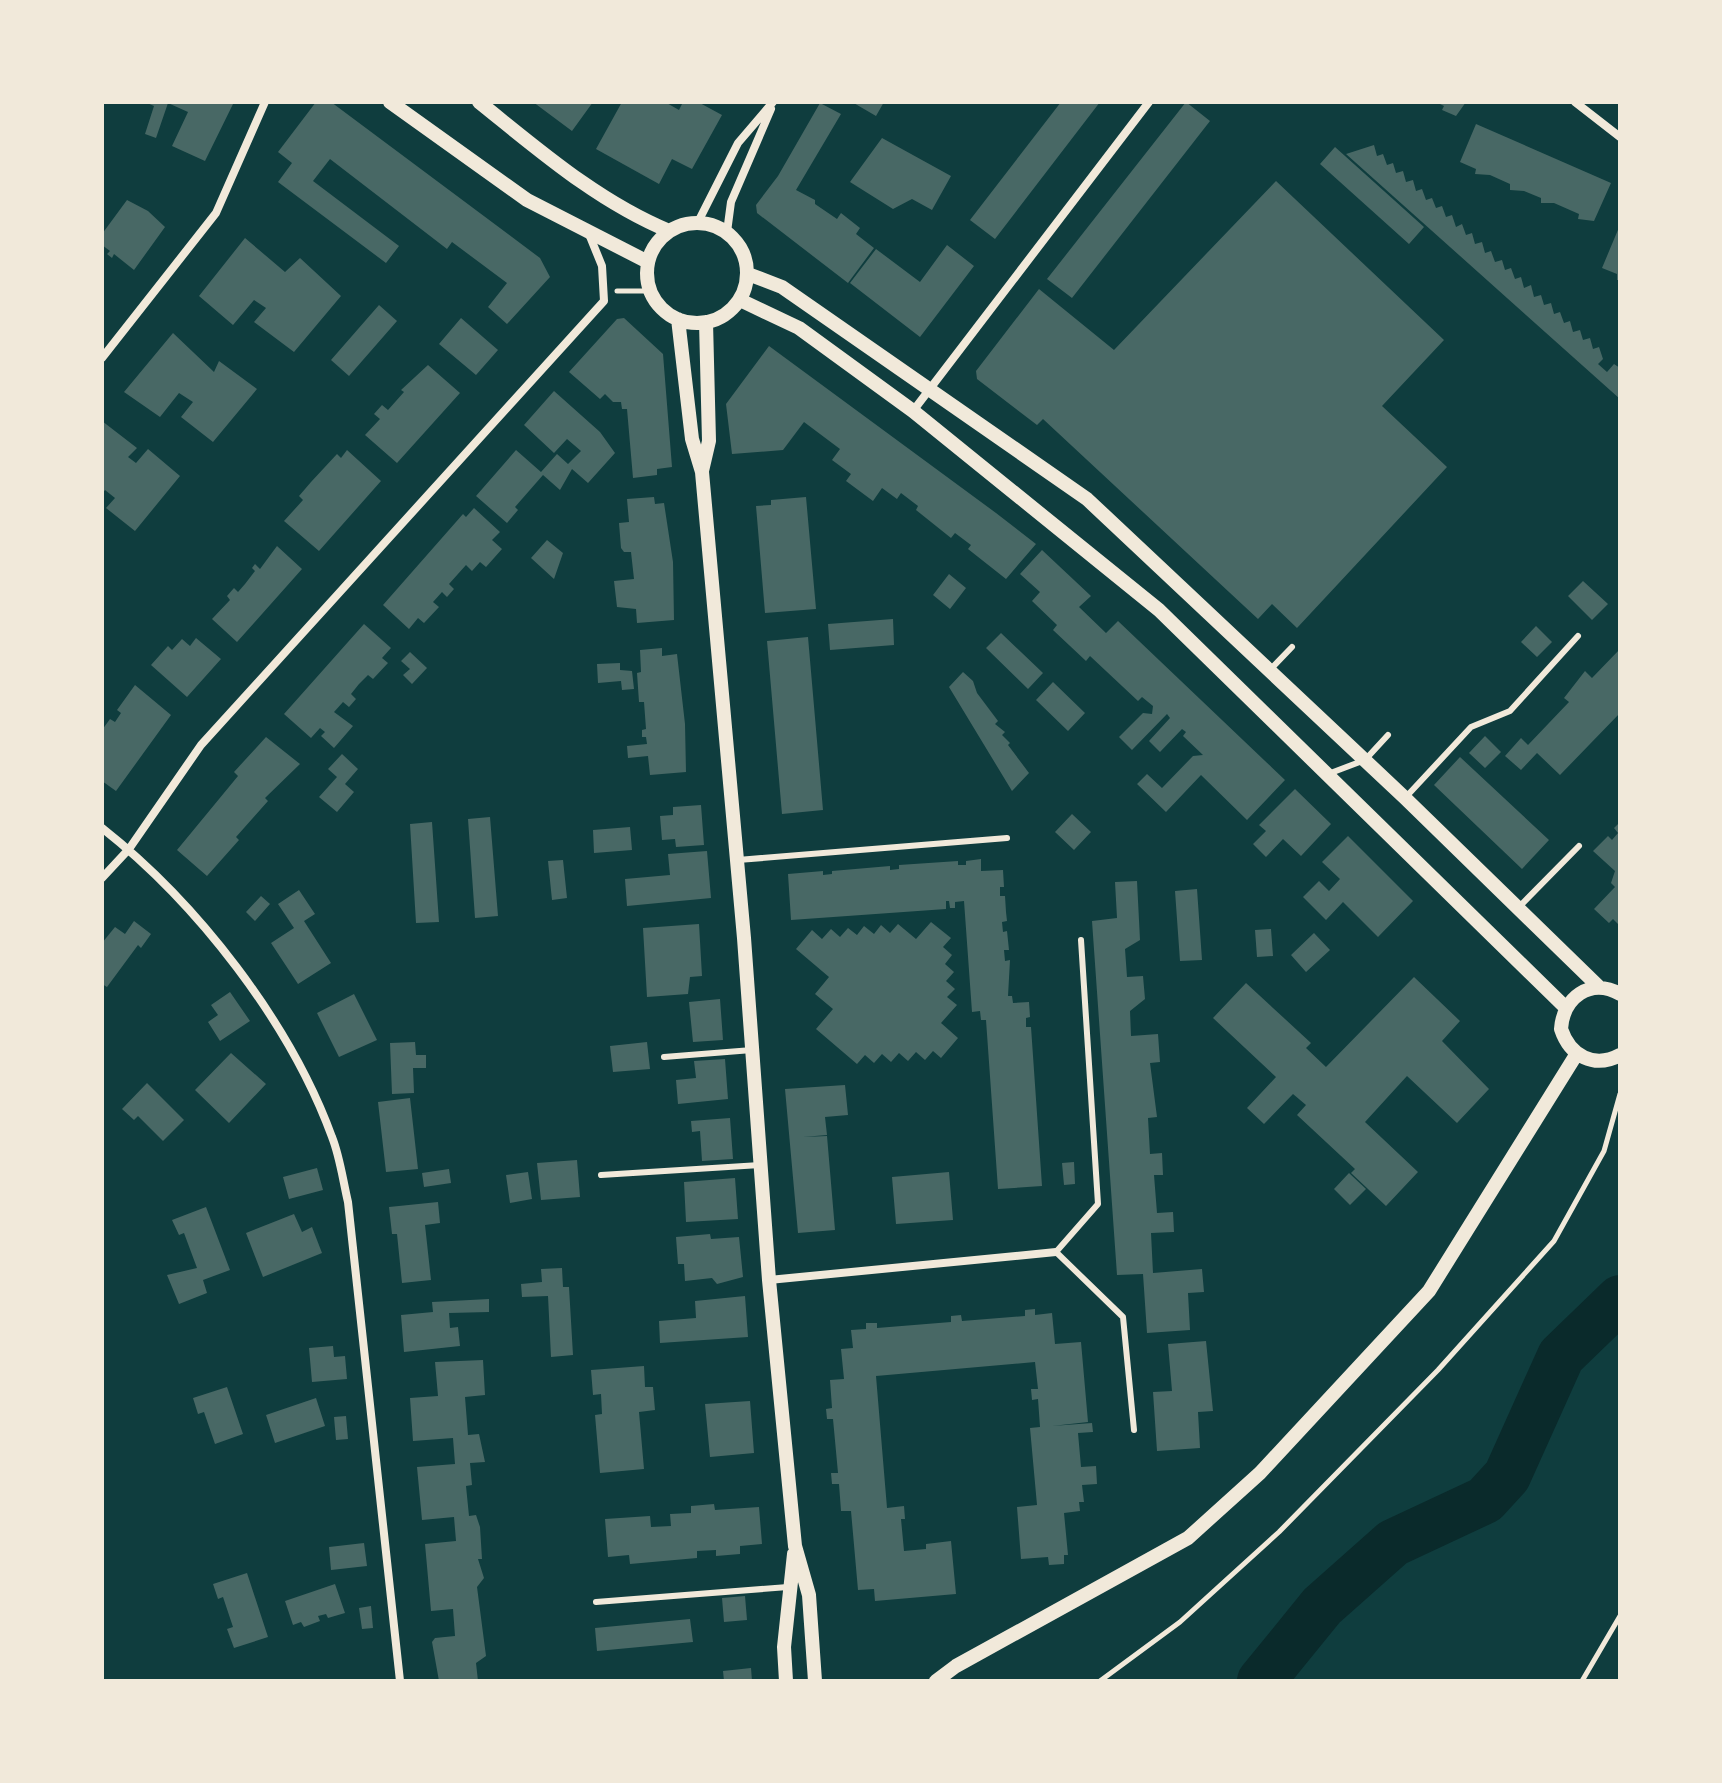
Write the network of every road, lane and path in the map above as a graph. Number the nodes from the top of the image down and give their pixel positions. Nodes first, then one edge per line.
1 (265, 102) edge
2 (390, 102) edge
3 (479, 102) edge
4 (773, 102) edge
5 (1149, 102) edge
6 (1575, 102) edge
7 (1620, 137) edge
8 (698, 222) junction
9 (669, 231) junction
10 (588, 232) junction
11 (727, 232) junction
12 (648, 262) junction
13 (748, 274) junction
14 (650, 291) junction
15 (740, 300) junction
16 (604, 301) junction
17 (678, 319) junction
18 (706, 322) junction
19 (102, 358) edge
20 (930, 390) junction
21 (913, 411) junction
22 (702, 472) junction
23 (1578, 636) dead end
24 (1292, 647) dead end
25 (1269, 671) junction
26 (1388, 735) dead end
27 (1365, 760) junction
28 (1328, 774) junction
29 (1405, 798) junction
30 (102, 828) edge
31 (1007, 838) dead end
32 (1579, 846) dead end
33 (129, 849) junction
34 (738, 860) junction
35 (102, 878) edge
36 (1518, 908) junction
37 (1081, 940) dead end
38 (1598, 986) junction
39 (1620, 994) edge
40 (1565, 1007) junction
41 (752, 1050) junction
42 (1576, 1055) junction
43 (1620, 1055) edge
44 (664, 1057) dead end
45 (1620, 1094) edge
46 (760, 1165) junction
47 (601, 1175) dead end
48 (1056, 1252) junction
49 (769, 1280) junction
50 (1134, 1430) dead end
51 (795, 1546) junction
52 (807, 1586) junction
53 (790, 1587) junction
54 (596, 1602) dead end
55 (1619, 1619) edge
56 (956, 1666) junction
57 (400, 1681) edge
58 (786, 1681) edge
59 (815, 1681) edge
60 (936, 1681) edge
61 (945, 1681) edge
62 (1100, 1681) edge
63 (1582, 1681) edge

1 - 19 street
2 - 10 street
3 - 9 street
4 - 8 street
4 - 11 street
5 - 20 street
6 - 7 street
8 - 9 street
8 - 11 street
9 - 12 street
10 - 12 street
10 - 16 street
11 - 13 street
12 - 14 street
13 - 15 street
13 - 20 street
14 - 16 path
14 - 17 street
15 - 18 street
15 - 21 street
16 - 33 street
17 - 18 street
17 - 22 street
18 - 22 street
20 - 21 street
20 - 25 street
21 - 28 street
22 - 34 street
23 - 29 lane
24 - 25 lane
25 - 27 street
26 - 27 lane
27 - 28 lane
27 - 29 street
28 - 40 street
29 - 36 street
30 - 33 street
31 - 34 lane
32 - 36 lane
33 - 35 street
33 - 57 street
34 - 41 street
36 - 38 street
37 - 48 lane
38 - 39 street
38 - 40 street
40 - 42 street
41 - 44 lane
41 - 46 street
42 - 43 street
42 - 56 street
45 - 62 path
46 - 47 lane
46 - 49 street
48 - 49 street
48 - 50 lane
49 - 51 street
51 - 52 street
51 - 53 street
52 - 53 lane
52 - 59 street
53 - 54 lane
53 - 58 street
55 - 63 path
56 - 60 street
56 - 61 street

